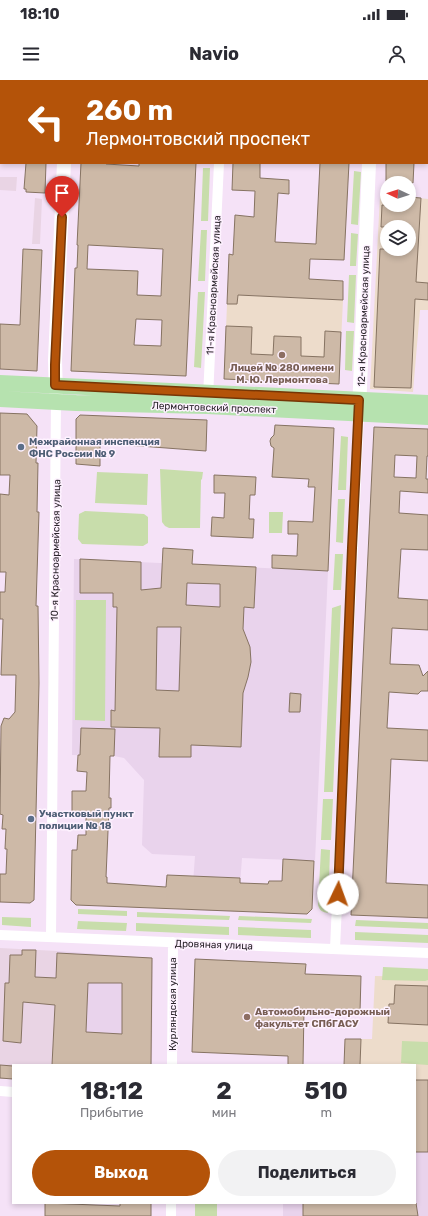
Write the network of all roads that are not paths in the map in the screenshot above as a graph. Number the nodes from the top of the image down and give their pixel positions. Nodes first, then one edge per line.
1 (64, 164) edge
2 (219, 164) edge
3 (369, 164) edge
4 (0, 383) edge
5 (55, 385) junction
6 (0, 399) edge
7 (208, 399) junction
8 (56, 402) junction
9 (428, 403) edge
10 (359, 407) junction
11 (428, 417) edge
12 (0, 935) edge
13 (51, 937) junction
14 (173, 942) junction
15 (335, 949) junction
16 (428, 953) edge
17 (172, 1064) edge
18 (0, 1092) edge
19 (12, 1092) edge
20 (171, 1204) edge
21 (171, 1216) edge

1 - 5 street, 10-я Красноармейская улица
2 - 7 street, 11-я Красноармейская улица
3 - 10 street, 12-я Красноармейская улица
4 - 5 main road, Лермонтовский проспект
5 - 7 main road, Лермонтовский проспект
5 - 8 street, 10-я Красноармейская улица
6 - 8 main road, Лермонтовский проспект
7 - 8 main road, Лермонтовский проспект
7 - 10 main road, Лермонтовский проспект
8 - 13 street, 10-я Красноармейская улица
9 - 10 main road, Лермонтовский проспект
10 - 11 main road, Лермонтовский проспект
10 - 15 street, 12-я Красноармейская улица
12 - 13 street, Дровяная улица
13 - 14 street, Дровяная улица
14 - 15 street, Дровяная улица
14 - 17 street, Курляндская улица
15 - 16 street, Дровяная улица
18 - 19 street
20 - 21 street

